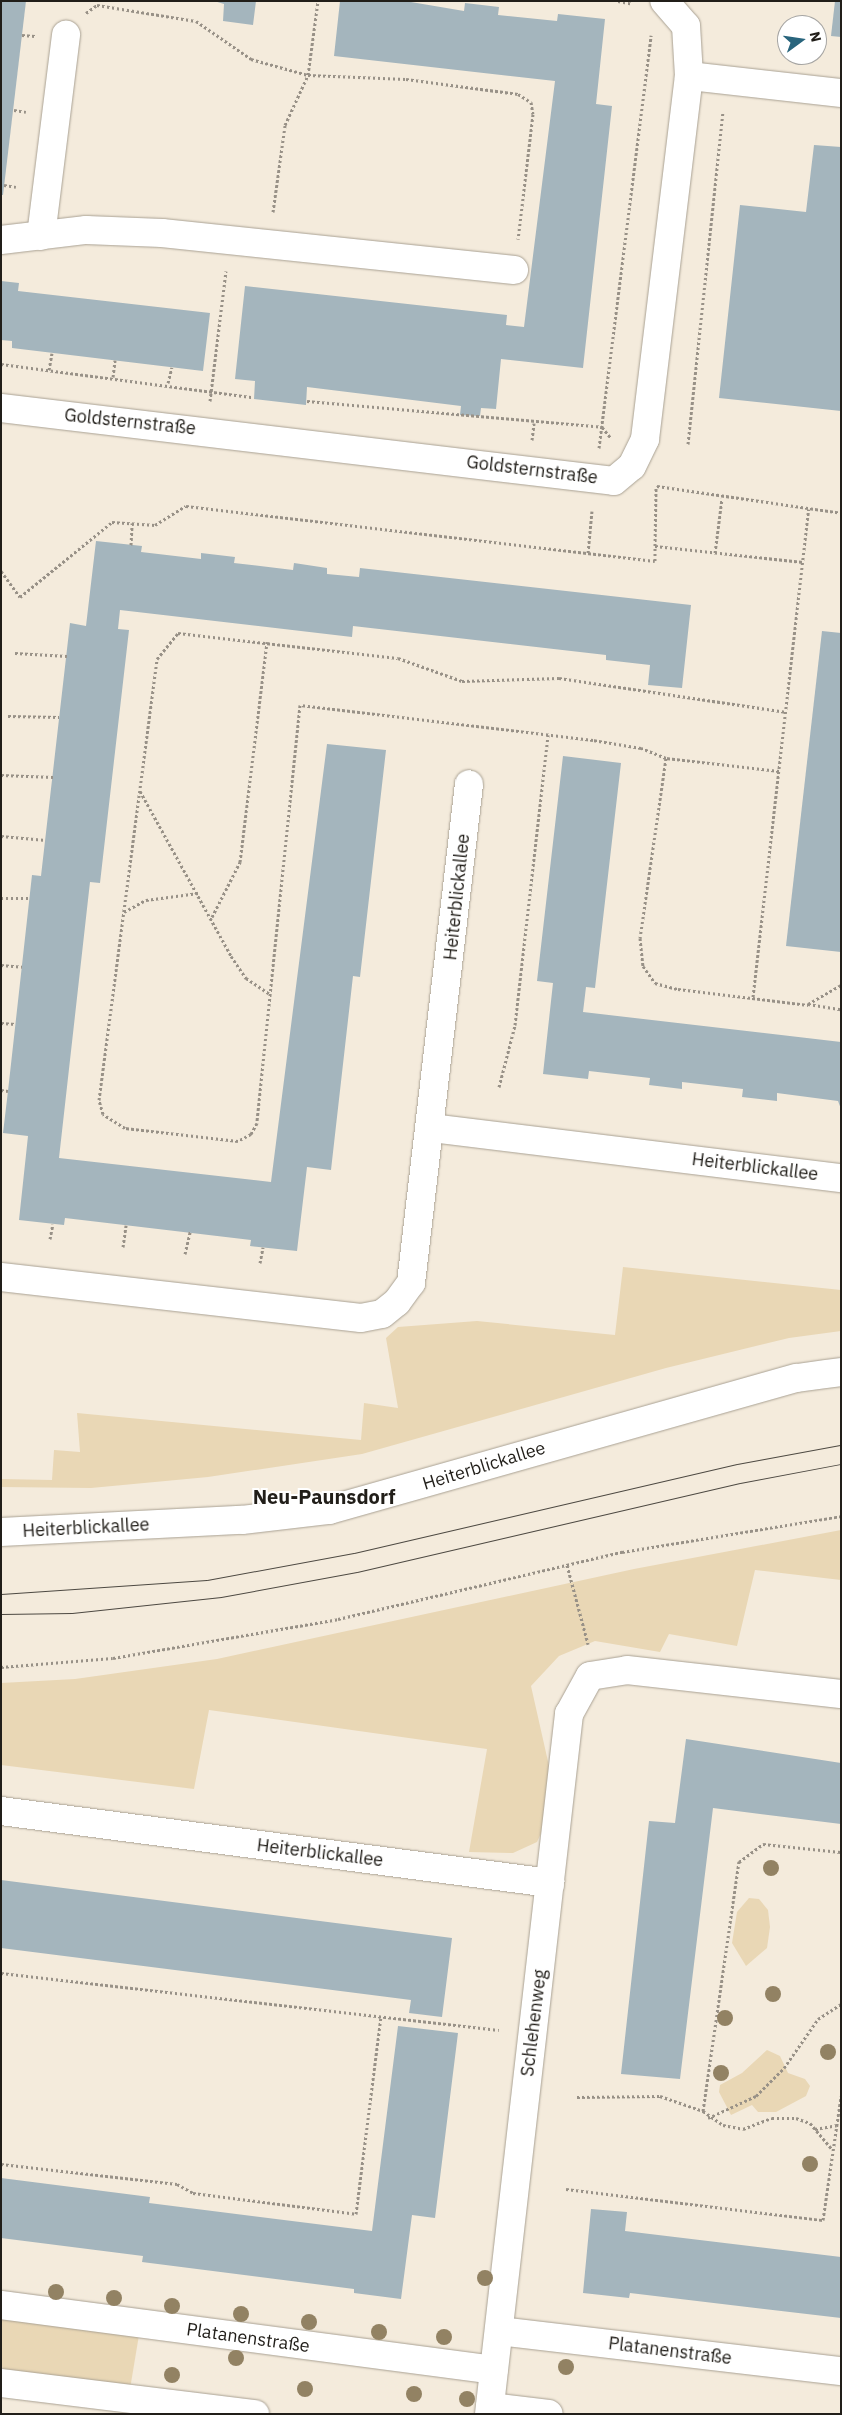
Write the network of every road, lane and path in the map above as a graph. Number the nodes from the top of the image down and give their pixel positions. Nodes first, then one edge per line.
1 (318, 1) edge
2 (664, 1) edge
3 (652, 26) dead end
4 (66, 35) joint
5 (308, 75) junction
6 (689, 76) junction
7 (841, 93) edge
8 (723, 109) dead end
9 (41, 236) junction
10 (1, 240) edge
11 (230, 241) junction
12 (269, 245) junction
13 (514, 270) joint
14 (52, 353) dead end
15 (115, 360) dead end
16 (1, 364) edge
17 (172, 367) dead end
18 (49, 370) junction
19 (113, 377) junction
20 (168, 383) junction
21 (210, 391) junction
22 (254, 397) dead end
23 (307, 401) dead end
24 (1, 408) edge
25 (534, 423) junction
26 (602, 427) junction
27 (207, 430) junction
28 (533, 432) dead end
29 (688, 444) dead end
30 (632, 466) junction
31 (657, 477) dead end
32 (596, 478) junction
33 (656, 486) junction
34 (722, 498) junction
35 (809, 509) junction
36 (841, 513) edge
37 (132, 523) junction
38 (131, 545) dead end
39 (655, 546) junction
40 (588, 553) junction
41 (715, 553) junction
42 (803, 562) junction
43 (1, 571) edge
44 (267, 642) junction
45 (14, 653) dead end
46 (67, 656) dead end
47 (786, 712) junction
48 (8, 716) dead end
49 (59, 717) dead end
50 (548, 735) junction
51 (666, 758) junction
52 (779, 772) junction
53 (1, 775) edge
54 (53, 777) dead end
55 (469, 784) dead end
56 (140, 791) junction
57 (1, 836) edge
58 (46, 840) dead end
59 (200, 893) junction
60 (1, 898) edge
61 (30, 898) dead end
62 (124, 912) junction
63 (212, 917) junction
64 (1, 965) edge
65 (22, 967) dead end
66 (841, 985) edge
67 (270, 994) junction
68 (753, 998) junction
69 (808, 1004) junction
70 (841, 1009) edge
71 (1, 1023) edge
72 (16, 1024) dead end
73 (498, 1086) dead end
74 (1, 1090) edge
75 (8, 1091) dead end
76 (432, 1128) junction
77 (841, 1178) edge
78 (53, 1224) dead end
79 (126, 1226) dead end
80 (190, 1232) dead end
81 (50, 1239) dead end
82 (123, 1247) dead end
83 (263, 1247) dead end
84 (185, 1254) dead end
85 (260, 1263) dead end
86 (1, 1277) edge
87 (841, 1372) edge
88 (841, 1516) edge
89 (1, 1532) edge
90 (567, 1565) junction
91 (1, 1667) edge
92 (616, 1671) junction
93 (841, 1694) edge
94 (1, 1811) edge
95 (841, 1852) edge
96 (550, 1883) junction
97 (1, 1973) edge
98 (841, 2004) edge
99 (381, 2016) junction
100 (499, 2030) dead end
101 (841, 2096) edge
102 (577, 2098) dead end
103 (703, 2111) junction
104 (708, 2118) junction
105 (837, 2125) junction
106 (815, 2129) junction
107 (834, 2150) junction
108 (1, 2164) edge
109 (566, 2189) dead end
110 (1, 2305) edge
111 (499, 2331) junction
112 (494, 2370) junction
113 (841, 2371) edge
114 (1, 2384) edge
115 (490, 2410) edge
116 (255, 2414) edge
117 (549, 2414) edge

1 - 5 path
2 - 6 street, Goldsternstraße
3 - 26 path
4 - 5 path
4 - 9 street
5 - 12 path
5 - 13 path
6 - 7 street
6 - 30 street, Goldsternstraße
8 - 29 path
9 - 10 street
9 - 11 street
11 - 12 street
11 - 21 path
12 - 13 street
14 - 18 path
15 - 19 path
16 - 18 path
17 - 20 path
18 - 19 path
19 - 20 path
20 - 21 path
21 - 22 path
21 - 27 path
23 - 25 path
24 - 27 street, Goldsternstraße
25 - 26 path
25 - 28 path
26 - 30 path
26 - 32 path
27 - 32 street, Goldsternstraße
30 - 32 street, Goldsternstraße
30 - 33 path
31 - 33 path
32 - 40 path
33 - 34 path
33 - 39 path
34 - 35 path
34 - 41 path
35 - 36 path
35 - 42 path
37 - 38 path
37 - 40 path
37 - 43 path
39 - 40 path
39 - 41 path
41 - 42 path
42 - 47 path
44 - 47 path
44 - 56 path
44 - 63 path
45 - 46 path
47 - 52 path
48 - 49 path
50 - 51 path
50 - 67 path
50 - 73 path
51 - 52 path
51 - 68 path
52 - 68 path
53 - 54 path
55 - 76 street, Heiterblickallee
56 - 59 path
56 - 62 path
57 - 58 path
59 - 62 path
59 - 63 path
60 - 61 path
62 - 67 path
63 - 67 path
64 - 65 path
66 - 69 path
68 - 69 path
69 - 70 path
71 - 72 path
74 - 75 path
76 - 77 street, Heiterblickallee
76 - 86 street, Heiterblickallee
78 - 81 path
79 - 82 path
80 - 84 path
83 - 85 path
87 - 89 street, Heiterblickallee
88 - 90 path
90 - 91 path
90 - 92 path
92 - 93 street
92 - 96 street, Schlehenweg
94 - 96 street, Heiterblickallee
95 - 103 path
96 - 111 street, Schlehenweg
97 - 99 path
98 - 104 path
99 - 100 path
99 - 108 path
101 - 105 path
102 - 103 path
103 - 104 path
104 - 106 path
105 - 106 path
105 - 107 path
106 - 107 path
107 - 109 path
110 - 112 street, Platanenstraße
111 - 112 street, Schlehenweg
111 - 113 street, Platanenstraße
112 - 115 street, Schlehenweg
114 - 116 street
115 - 117 street

